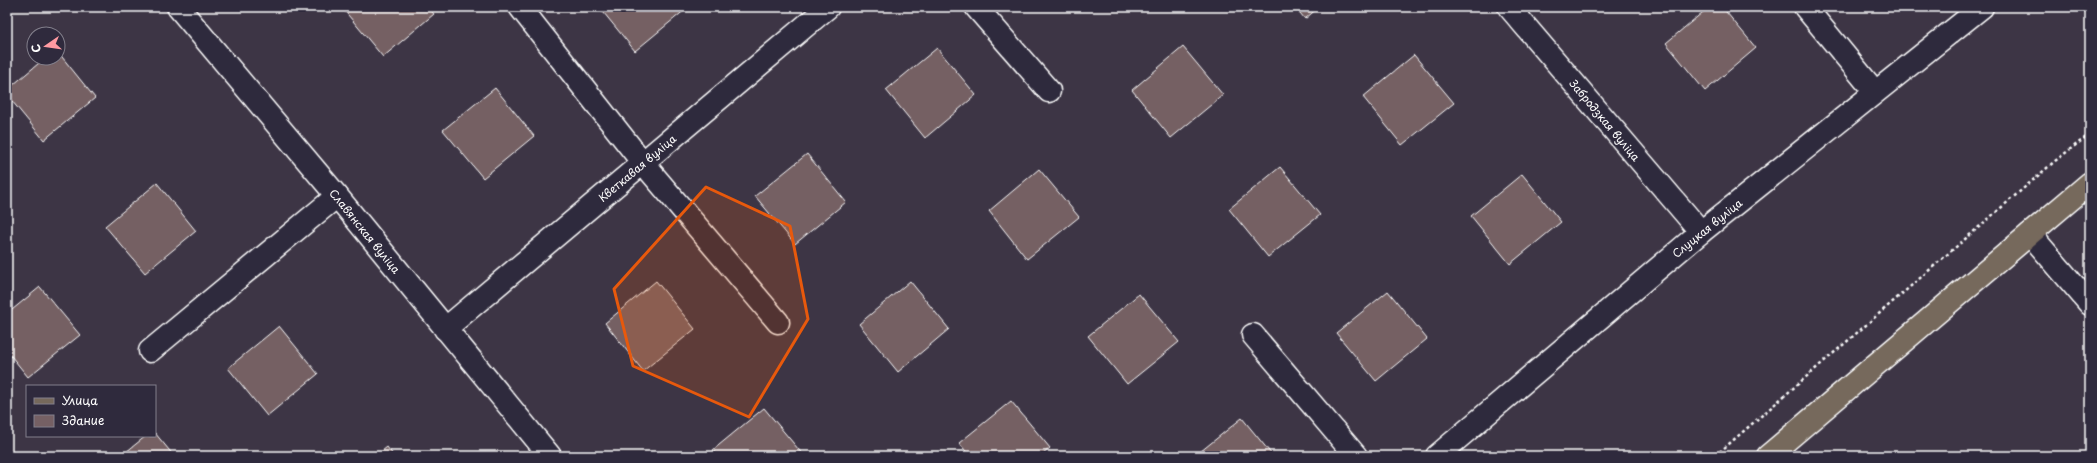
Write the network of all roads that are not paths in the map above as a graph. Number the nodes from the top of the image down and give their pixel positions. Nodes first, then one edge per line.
1 (178, 7) edge
2 (520, 7) edge
3 (828, 7) edge
4 (976, 7) edge
5 (1509, 7) edge
6 (1805, 7) edge
7 (1982, 7) edge
8 (1049, 91) dead end
9 (1876, 92) junction
10 (643, 164) junction
11 (2090, 183) edge
12 (336, 196) junction
13 (1701, 232) junction
14 (2030, 234) junction
15 (2090, 304) edge
16 (778, 322) dead end
17 (445, 328) junction
18 (1253, 335) dead end
19 (150, 351) dead end
20 (550, 456) edge
21 (1356, 456) edge
22 (1437, 456) edge
23 (1768, 456) edge

1 - 12 street, Славянская вуліца
2 - 10 street
3 - 10 street, Кветкавая вуліца
4 - 8 street
5 - 13 street, Забродзкая вуліца
6 - 9 street
7 - 9 street, Слуцкая вуліца
9 - 13 street, Слуцкая вуліца
10 - 16 street
10 - 17 street, Кветкавая вуліца
11 - 14 main road
12 - 17 street, Славянская вуліца
12 - 19 street
13 - 22 street, Слуцкая вуліца
14 - 15 street
14 - 23 main road
17 - 20 street, Славянская вуліца
18 - 21 street

